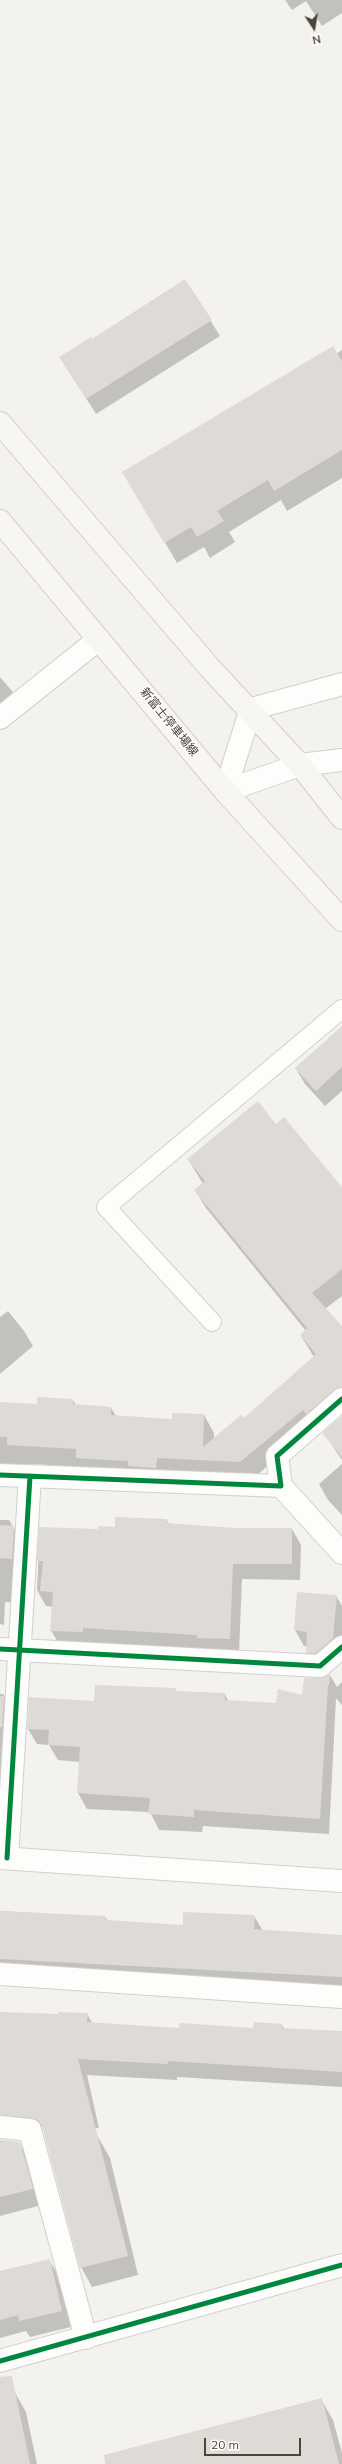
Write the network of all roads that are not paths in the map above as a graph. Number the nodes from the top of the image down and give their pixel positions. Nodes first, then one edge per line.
1 (0, 423) edge
2 (0, 521) edge
3 (99, 638) junction
4 (342, 684) edge
5 (250, 709) junction
6 (0, 718) edge
7 (342, 760) edge
8 (300, 765) junction
9 (225, 791) junction
10 (342, 818) edge
11 (342, 920) edge
12 (342, 1009) edge
13 (212, 1322) dead end
14 (342, 1399) edge
15 (0, 1475) edge
16 (30, 1476) junction
17 (282, 1486) junction
18 (342, 1553) edge
19 (342, 1647) edge
20 (10, 1650) edge
21 (4, 1858) edge
22 (342, 1881) edge
23 (0, 1974) edge
24 (342, 1997) edge
25 (0, 2128) edge
26 (342, 2265) edge
27 (86, 2338) junction
28 (0, 2361) edge

1 - 5 main road
2 - 3 main road, 新富士停車場線
3 - 6 street
3 - 9 main road, 新富士停車場線
4 - 5 street
5 - 8 main road
5 - 9 street
7 - 8 street
8 - 9 street
8 - 10 main road
9 - 11 main road, 新富士停車場線
12 - 13 lane
14 - 17 street
15 - 16 street
16 - 17 street
16 - 20 street
17 - 18 street
19 - 20 street
20 - 21 street
21 - 22 street
23 - 24 street
25 - 27 street
26 - 27 street
27 - 28 street

